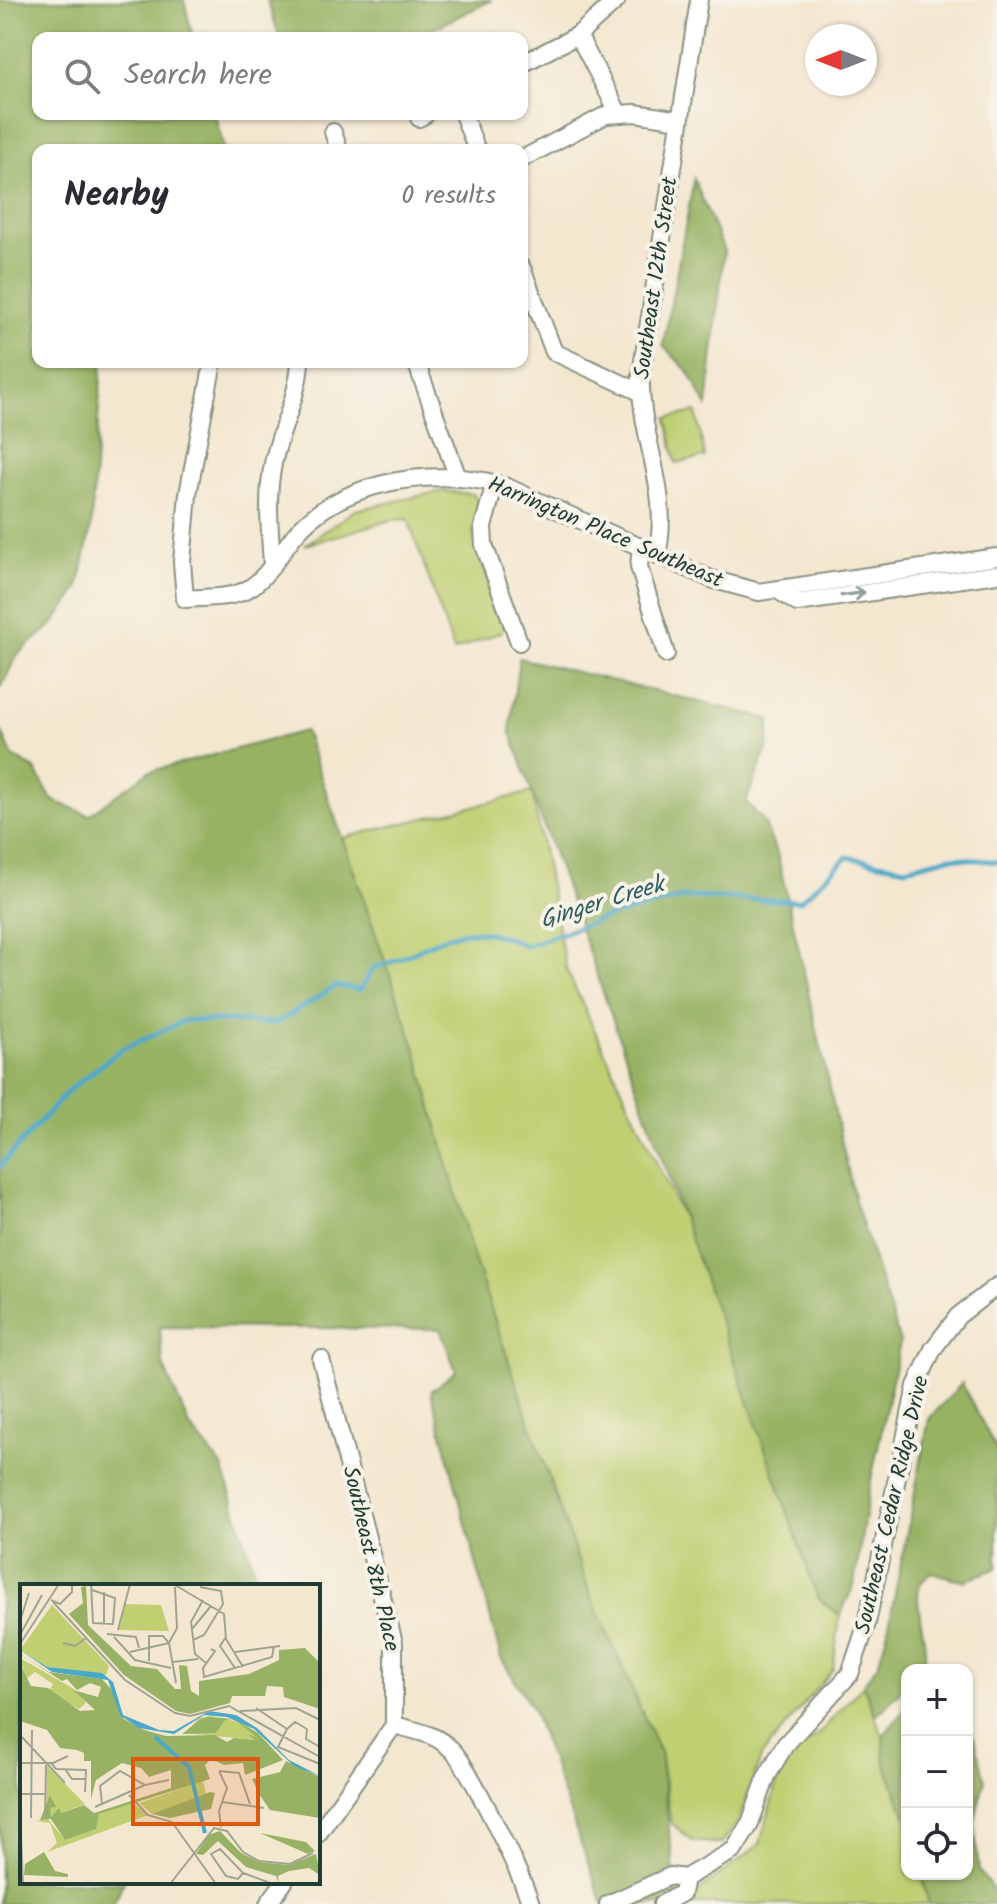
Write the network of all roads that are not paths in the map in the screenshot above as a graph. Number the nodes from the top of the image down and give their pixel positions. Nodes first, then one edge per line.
1 (617, 0) edge
2 (699, 0) edge
3 (578, 35) junction
4 (528, 61) edge
5 (618, 112) junction
6 (465, 120) edge
7 (680, 120) junction
8 (333, 132) dead end
9 (337, 144) edge
10 (475, 144) edge
11 (528, 156) edge
12 (528, 284) edge
13 (212, 368) edge
14 (299, 368) edge
15 (418, 368) edge
16 (640, 392) junction
17 (458, 478) junction
18 (495, 483) junction
19 (641, 547) junction
20 (657, 555) junction
21 (997, 557) edge
22 (272, 564) junction
23 (997, 574) edge
24 (779, 591) junction
25 (519, 642) dead end
26 (666, 654) dead end
27 (997, 1286) edge
28 (321, 1359) dead end
29 (394, 1725) junction
30 (320, 1831) edge
31 (685, 1878) junction
32 (283, 1884) edge
33 (268, 1904) edge
34 (531, 1904) edge
35 (608, 1904) edge
36 (662, 1904) edge

1 - 3 street
2 - 7 street, Southeast 12th Street
3 - 4 street
3 - 5 street
5 - 7 street
5 - 11 street
6 - 10 street
7 - 16 street, Southeast 12th Street
8 - 9 street
12 - 16 street
13 - 22 street, Harrington Place Southeast
14 - 22 street
15 - 17 street
16 - 20 street, Southeast 12th Street
17 - 18 street, Harrington Place Southeast
17 - 22 street, Harrington Place Southeast
18 - 19 street, Harrington Place Southeast
18 - 25 street
19 - 20 street, Harrington Place Southeast
19 - 26 street
20 - 24 street, Harrington Place Southeast
21 - 24 street, Harrington Place Southeast
24 -> 23 street, Harrington Place Southeast
27 - 31 street, Southeast Cedar Ridge Drive
28 - 29 street, Southeast 8th Place
29 - 30 street
29 - 34 street
31 - 35 street, Southeast Cedar Ridge Drive
31 - 36 street, Southeast Cedar Ridge Drive
32 - 33 street

